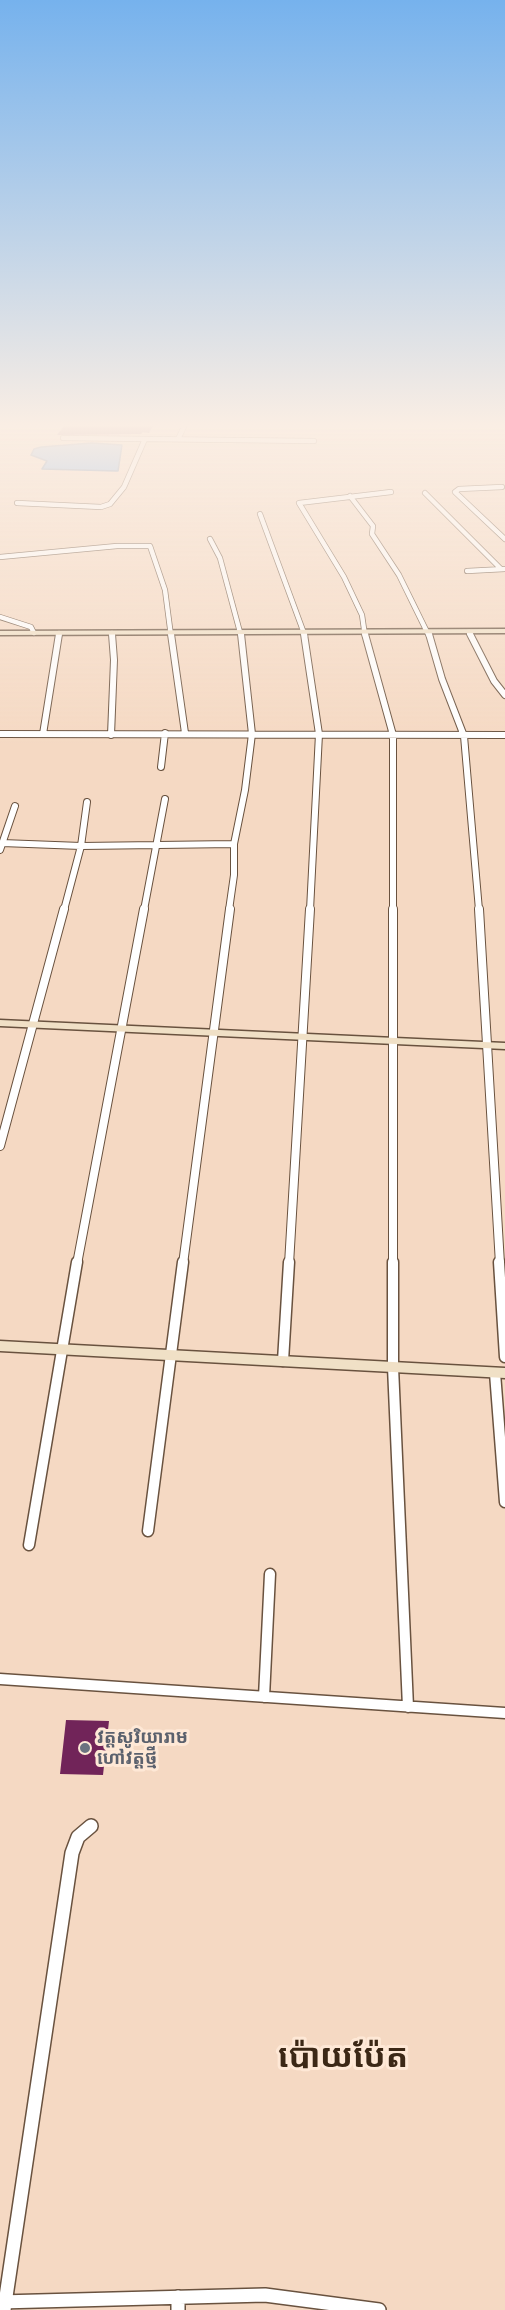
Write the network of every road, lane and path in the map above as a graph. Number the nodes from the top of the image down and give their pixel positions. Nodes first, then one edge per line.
1 (266, 531) edge
2 (316, 531) edge
3 (372, 531) edge
4 (464, 531) edge
5 (210, 539) dead end
6 (0, 557) edge
7 (503, 569) edge
8 (467, 571) dead end
9 (0, 617) edge
10 (303, 631) junction
11 (364, 631) junction
12 (428, 631) junction
13 (505, 631) edge
14 (469, 632) junction
15 (0, 633) edge
16 (34, 633) junction
17 (59, 633) junction
18 (112, 633) junction
19 (172, 633) junction
20 (241, 633) junction
21 (505, 695) edge
22 (43, 734) junction
23 (165, 734) junction
24 (185, 734) junction
25 (252, 734) junction
26 (319, 734) junction
27 (0, 735) edge
28 (111, 735) junction
29 (393, 735) junction
30 (505, 735) edge
31 (464, 736) junction
32 (161, 767) dead end
33 (165, 799) dead end
34 (87, 802) dead end
35 (15, 806) dead end
36 (234, 844) junction
37 (81, 846) junction
38 (156, 846) junction
39 (1, 847) edge
40 (0, 1023) edge
41 (32, 1025) junction
42 (121, 1030) junction
43 (213, 1034) junction
44 (304, 1038) junction
45 (393, 1041) junction
46 (488, 1046) junction
47 (505, 1046) edge
48 (0, 1146) edge
49 (0, 1346) edge
50 (62, 1349) junction
51 (172, 1355) junction
52 (505, 1357) edge
53 (283, 1361) junction
54 (393, 1367) junction
55 (500, 1373) edge
56 (505, 1502) edge
57 (148, 1531) dead end
58 (29, 1545) dead end
59 (270, 1574) dead end
60 (0, 1679) edge
61 (264, 1697) junction
62 (408, 1707) junction
63 (505, 1713) edge
64 (91, 1826) dead end
65 (178, 2304) edge
66 (3, 2305) edge
67 (379, 2310) edge

1 - 10 street
2 - 11 street
3 - 12 street
4 - 7 street
5 - 20 street
6 - 19 street
7 - 8 street
9 - 16 street
10 - 11 street
10 - 20 street
10 - 26 street
11 - 12 street
11 - 29 street
12 - 14 street
12 - 31 street
13 - 14 street
14 - 21 street
15 - 16 street
16 - 17 street
17 - 18 street
17 - 22 street
18 - 19 street
18 - 28 street
19 - 20 street
19 - 24 street
20 - 25 street
22 - 27 street
22 - 28 street
23 - 24 street
23 - 28 street
23 - 32 street
24 - 25 street
25 - 26 street
25 - 36 street
26 - 29 street
26 - 44 street
29 - 31 street
29 - 45 street
30 - 31 street
31 - 46 street
33 - 38 street
34 - 37 street
35 - 39 street
36 - 38 street
36 - 43 street
37 - 38 street
37 - 39 street
37 - 41 street
38 - 42 street
40 - 41 street
41 - 42 street
41 - 48 street
42 - 43 street
42 - 50 street
43 - 44 street
43 - 51 street
44 - 45 street
44 - 53 street
45 - 46 street
45 - 54 street
46 - 47 street
46 - 52 street
49 - 50 street
50 - 51 street
50 - 58 street
51 - 53 street
51 - 57 street
53 - 54 street
54 - 55 street
54 - 62 street
55 - 56 street
59 - 61 street
60 - 61 street
61 - 62 street
62 - 63 street
64 - 66 street
65 - 66 street
65 - 67 street

